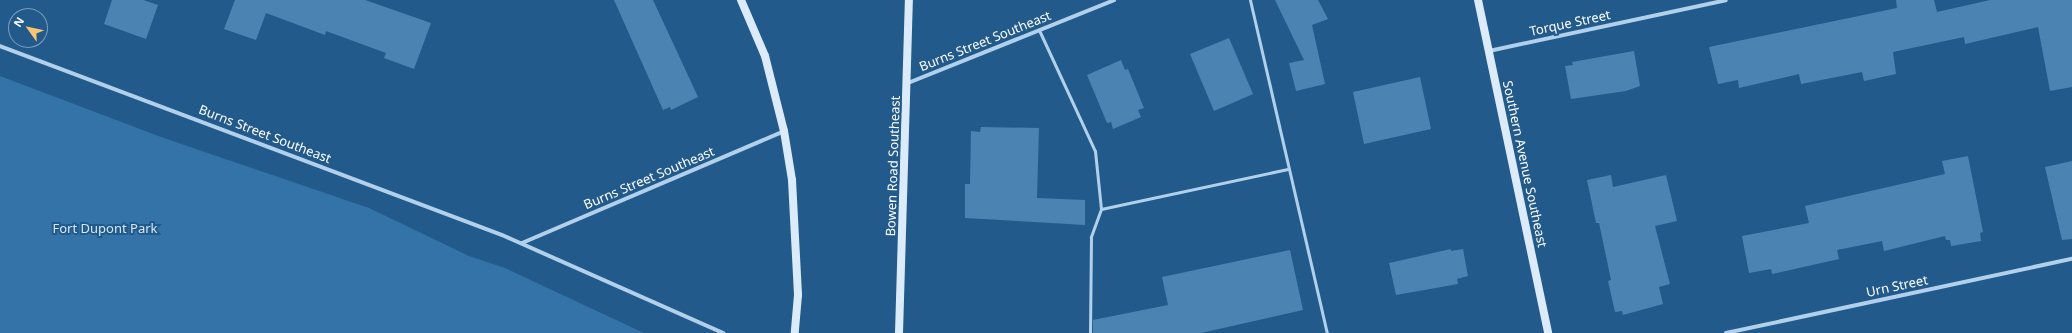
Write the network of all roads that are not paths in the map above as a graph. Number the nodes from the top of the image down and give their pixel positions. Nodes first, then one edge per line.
1 (741, 0) edge
2 (909, 0) edge
3 (1114, 0) edge
4 (1250, 0) edge
5 (1478, 0) edge
6 (1726, 0) edge
7 (1039, 30) junction
8 (0, 46) edge
9 (1489, 51) junction
10 (908, 83) junction
11 (784, 131) junction
12 (1288, 169) junction
13 (1101, 209) junction
14 (522, 243) junction
15 (2072, 259) edge
16 (723, 333) edge
17 (795, 333) edge
18 (899, 333) edge
19 (1090, 333) edge
20 (1328, 333) edge
21 (1548, 333) edge
22 (1726, 333) edge

1 - 11 street
2 - 10 street, Bowen Road Southeast
3 - 7 street, Burns Street Southeast
4 - 12 lane
5 - 9 street, Southern Avenue Southeast
6 - 9 street, Torque Street
7 - 10 street, Burns Street Southeast
7 - 13 lane
8 - 14 street, Burns Street Southeast
9 - 21 street, Southern Avenue Southeast
10 - 18 street, Bowen Road Southeast
11 - 14 street, Burns Street Southeast
11 - 17 street
12 - 13 lane
12 - 20 lane
13 - 19 lane
14 - 16 street, Burns Street Southeast
15 - 22 street, Urn Street

